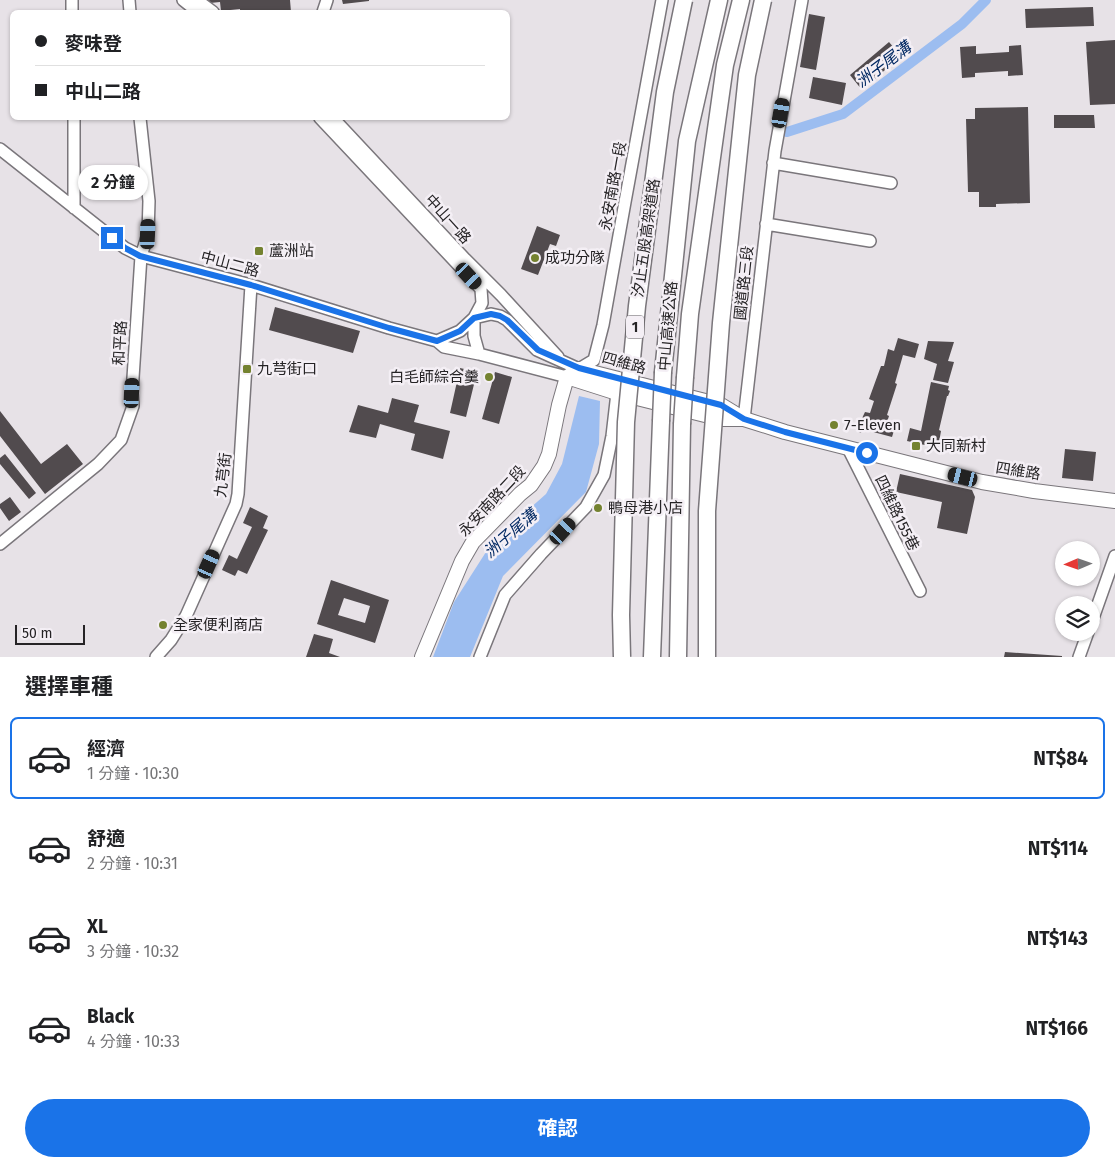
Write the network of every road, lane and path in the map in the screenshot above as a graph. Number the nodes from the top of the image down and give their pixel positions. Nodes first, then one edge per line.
1 (182, 0) edge
2 (197, 0) edge
3 (662, 0) edge
4 (684, 0) edge
5 (719, 0) edge
6 (741, 0) edge
7 (763, 0) edge
8 (802, 0) edge
9 (195, 10) edge
10 (210, 10) edge
11 (74, 120) edge
12 (140, 120) edge
13 (322, 120) edge
14 (335, 120) edge
15 (0, 149) edge
16 (774, 157) junction
17 (891, 183) dead end
18 (74, 208) junction
19 (766, 224) junction
20 (870, 241) dead end
21 (140, 256) junction
22 (251, 285) junction
23 (474, 318) junction
24 (437, 341) junction
25 (479, 354) junction
26 (562, 361) junction
27 (579, 368) junction
28 (567, 376) junction
29 (616, 393) junction
30 (744, 419) junction
31 (848, 448) junction
32 (1115, 501) edge
33 (0, 544) edge
34 (1115, 556) edge
35 (920, 591) dead end
36 (1100, 598) edge
37 (1085, 641) edge
38 (159, 655) edge
39 (422, 657) edge
40 (480, 657) edge
41 (622, 657) edge
42 (652, 657) edge
43 (678, 657) edge
44 (707, 657) edge
45 (1080, 657) edge

1 - 9 street
2 - 10 street
3 - 27 street, 永安南路一段
4 - 41 highway, 汐止五股高架道路 / 1, bridge
5 - 42 highway, 中山高速公路, bridge
6 - 43 highway, 中山高速公路, bridge
7 - 44 highway, bridge
8 - 16 street, 國道路三段
11 - 18 street
12 - 21 street, 和平路
13 - 23 street, 中山一路
14 - 26 street, 中山一路
15 - 18 street, 中山二路
16 - 17 street
16 - 19 street, 國道路三段
18 - 21 street, 中山二路
19 - 20 street
19 - 30 street, 國道路三段
21 - 22 street, 中山二路
21 - 33 street, 和平路
22 - 24 street, 中山二路
22 - 38 street, 九芎街
23 - 24 street
23 - 25 street
23 - 26 street, 中山一路
24 - 25 street, 中山二路
25 - 28 street, 中山二路
26 - 27 street, 中山一路
27 - 28 main road
27 - 30 main road, 四維路
28 - 29 main road, 四維路
28 - 39 main road, 永安南路二段
29 - 30 main road, 四維路
29 - 40 street
30 - 31 main road, 四維路
31 - 32 main road, 四維路
31 - 35 street, 四維路155巷
34 - 36 street
37 - 45 street

